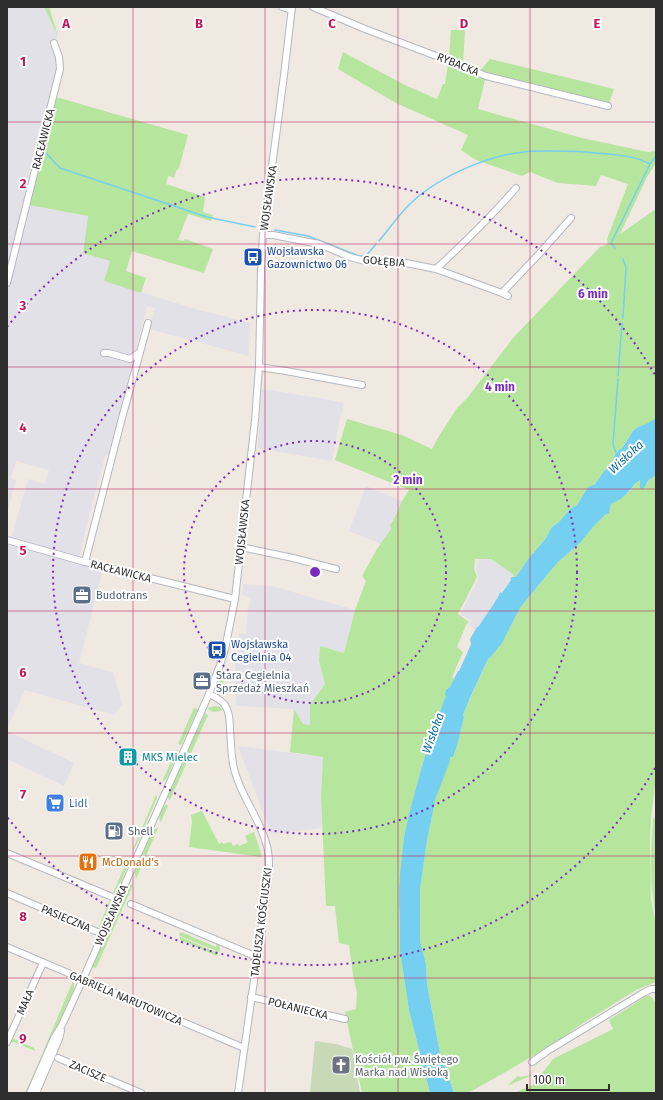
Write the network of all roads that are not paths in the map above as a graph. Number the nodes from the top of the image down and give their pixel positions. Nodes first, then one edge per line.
1 (282, 7) edge
2 (313, 7) edge
3 (292, 8) edge
4 (54, 43) dead end
5 (608, 106) dead end
6 (516, 188) dead end
7 (571, 218) dead end
8 (262, 235) junction
9 (436, 269) junction
10 (7, 283) edge
11 (148, 323) dead end
12 (140, 352) junction
13 (104, 353) dead end
14 (258, 367) junction
15 (362, 385) dead end
16 (7, 540) edge
17 (241, 547) junction
18 (85, 562) junction
19 (336, 569) dead end
20 (235, 599) junction
21 (209, 694) junction
22 (7, 853) edge
23 (7, 893) edge
24 (118, 899) junction
25 (131, 904) dead end
26 (102, 934) junction
27 (7, 948) edge
28 (257, 957) junction
29 (43, 962) junction
30 (82, 979) junction
31 (656, 989) edge
32 (251, 997) junction
33 (345, 1019) dead end
34 (62, 1025) junction
35 (9, 1035) edge
36 (7, 1042) edge
37 (244, 1048) junction
38 (58, 1058) dead end
39 (532, 1062) dead end
40 (30, 1093) edge
41 (36, 1093) edge
42 (141, 1093) edge
43 (238, 1093) edge

1 - 3 street
2 - 5 street, RYBACKA
3 - 8 street, WOJSŁAWSKA
4 - 10 street, RACŁAWICKA
6 - 9 street
7 - 9 street, GOŁĘBIA
8 - 9 street, GOŁĘBIA
8 - 14 street, WOJSŁAWSKA
11 - 12 street
12 - 13 street
12 - 18 street
14 - 15 street
14 - 17 street, WOJSŁAWSKA
16 - 18 street, RACŁAWICKA
17 - 19 street
17 - 20 street, WOJSŁAWSKA
18 - 20 street, RACŁAWICKA
20 - 21 street, WOJSŁAWSKA
21 - 24 street, WOJSŁAWSKA
21 - 28 street, TADEUSZA KOŚCIUSZKI
22 - 24 street
23 - 26 street, PASIECZNA
24 - 26 street, WOJSŁAWSKA
25 - 28 street
26 - 30 street, WOJSŁAWSKA
27 - 29 street, GABRIELA NARUTOWICZA
28 - 32 street, TADEUSZA KOŚCIUSZKI
29 - 30 street, GABRIELA NARUTOWICZA
29 - 35 street, MAŁA
30 - 34 street, WOJSŁAWSKA
30 - 37 street, GABRIELA NARUTOWICZA
31 - 39 street
32 - 33 street, POŁANIECKA
32 - 37 street, TADEUSZA KOŚCIUSZKI
34 - 40 street, WOJSŁAWSKA
34 - 41 street, WOJSŁAWSKA
35 - 36 street, MAŁA
37 - 43 street, TADEUSZA KOŚCIUSZKI
38 - 42 street, ZACISZE

